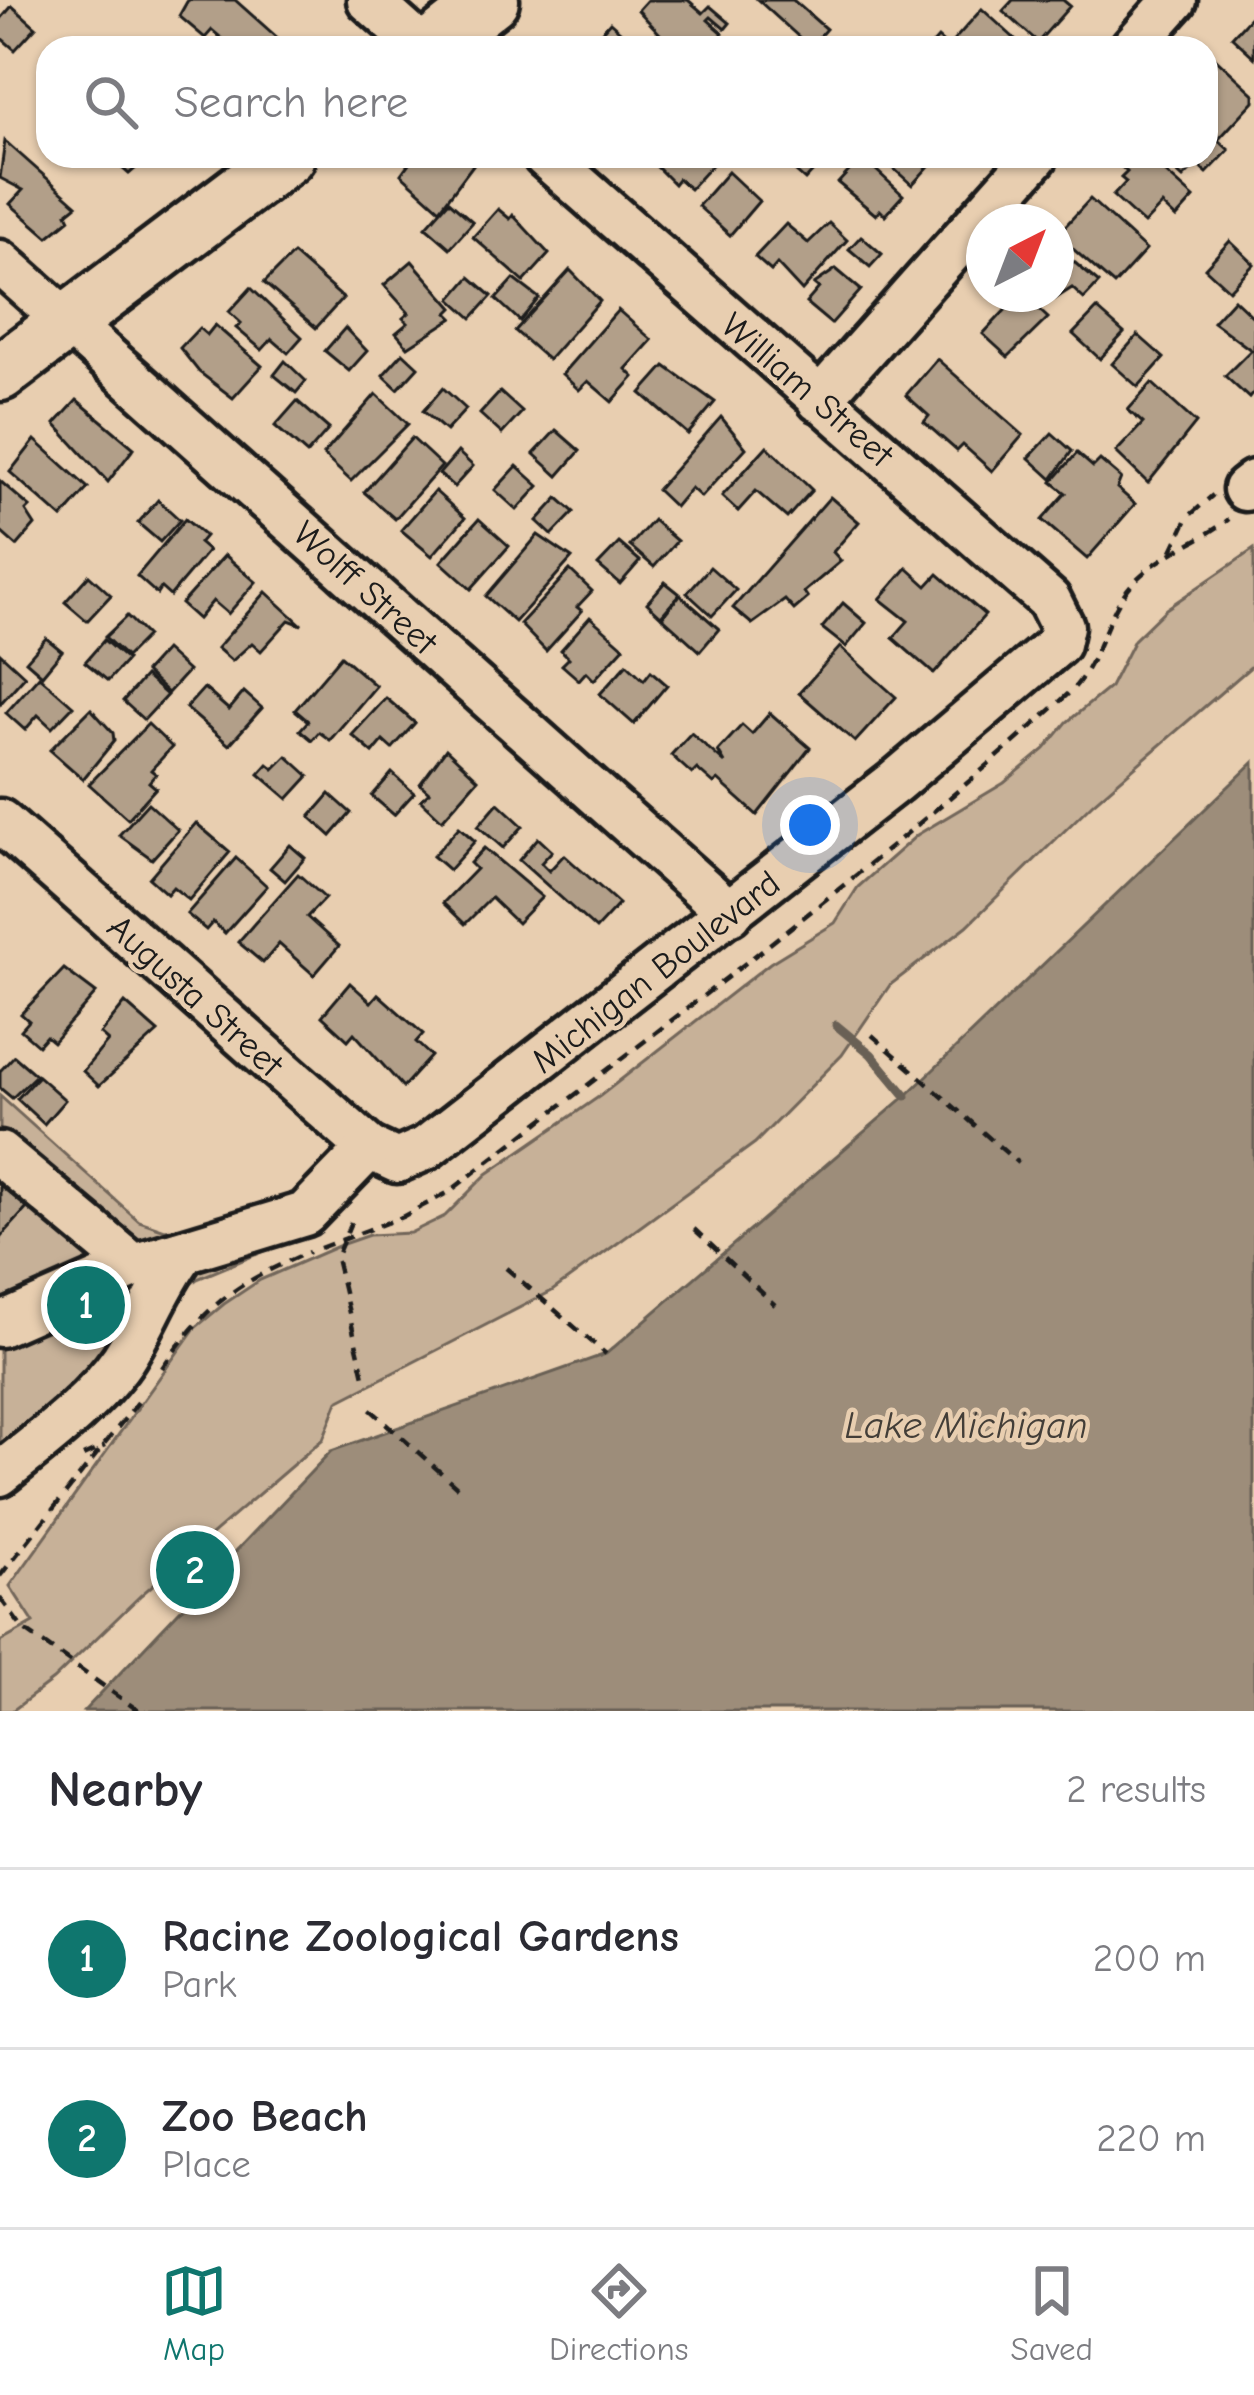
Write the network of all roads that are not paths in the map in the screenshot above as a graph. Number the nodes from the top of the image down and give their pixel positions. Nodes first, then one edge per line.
1 (369, 0) edge
2 (491, 0) edge
3 (1175, 0) edge
4 (412, 36) edge
5 (443, 36) edge
6 (1143, 36) edge
7 (271, 168) edge
8 (558, 168) edge
9 (1025, 168) edge
10 (0, 262) edge
11 (67, 322) junction
12 (0, 373) edge
13 (819, 400) junction
14 (1062, 626) joint
15 (0, 821) edge
16 (730, 913) junction
17 (0, 1154) edge
18 (383, 1155) junction
19 (183, 1253) junction
20 (134, 1266) junction
21 (0, 1324) edge
22 (0, 1474) edge

1 - 4 street
2 - 5 main road
3 - 6 street
7 - 11 main road
8 - 13 street, William Street
9 - 13 street
10 - 11 street, Wolff Street
11 - 12 main road
11 - 16 street, Wolff Street
13 - 14 street, William Street
14 - 16 street, Michigan Boulevard
15 - 18 street, Augusta Street
16 - 18 street, Michigan Boulevard
17 - 20 street
18 - 19 street, Michigan Boulevard
19 - 20 street, Michigan Boulevard
19 - 22 street
20 - 21 street, Michigan Boulevard

